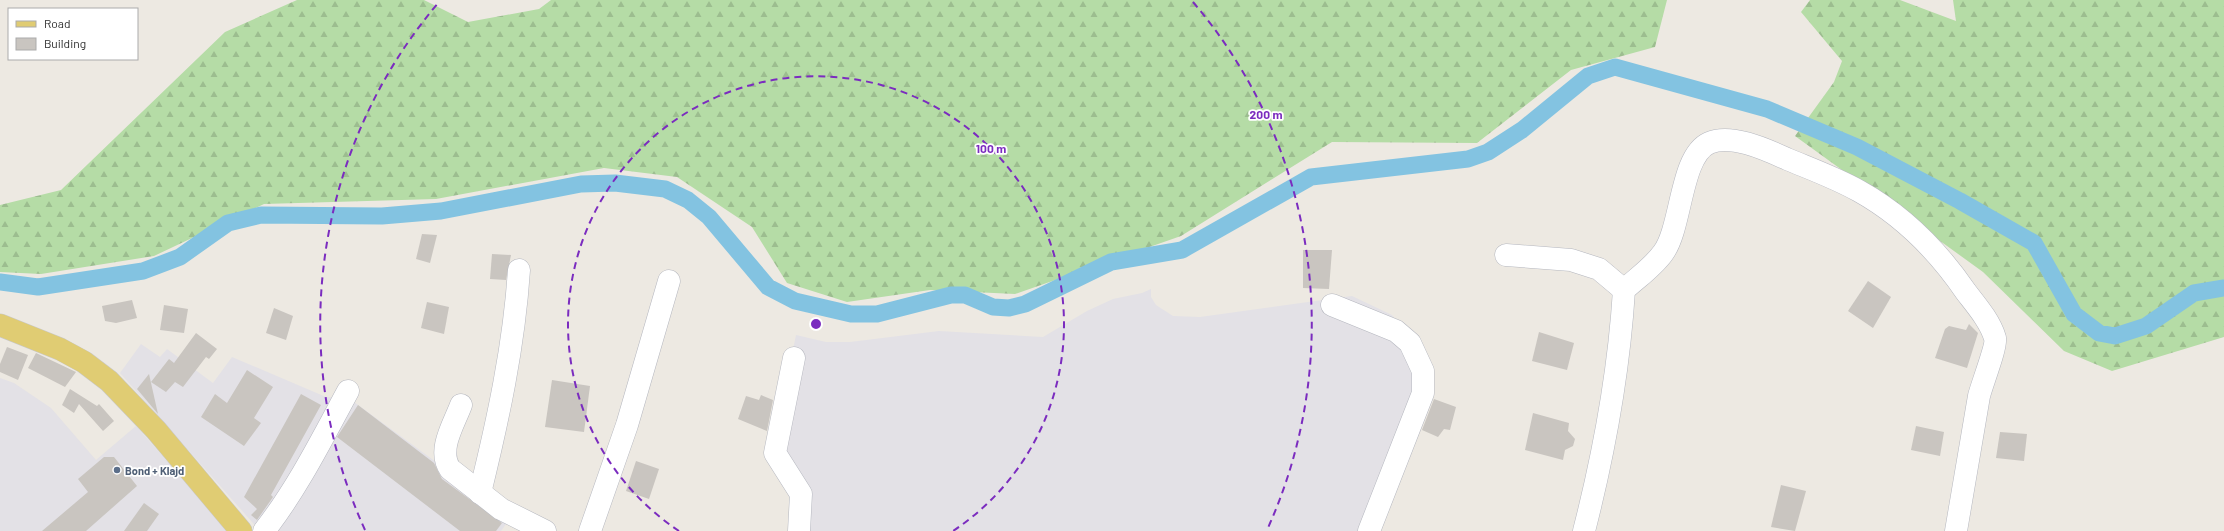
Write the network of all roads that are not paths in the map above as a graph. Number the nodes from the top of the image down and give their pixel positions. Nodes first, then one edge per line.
1 (1506, 255) dead end
2 (519, 270) dead end
3 (669, 281) dead end
4 (1624, 290) junction
5 (1332, 305) dead end
6 (0, 325) edge
7 (794, 358) dead end
8 (348, 391) dead end
9 (461, 405) dead end
10 (480, 493) junction
11 (241, 531) edge
12 (264, 531) edge
13 (545, 531) edge
14 (590, 531) edge
15 (799, 531) edge
16 (1369, 531) edge
17 (1584, 531) edge
18 (1956, 531) edge

1 - 4 street
2 - 10 street
3 - 14 street
4 - 17 street
4 - 18 street
5 - 16 street
6 - 11 main road
7 - 15 street
8 - 12 street
9 - 10 street
10 - 13 street

